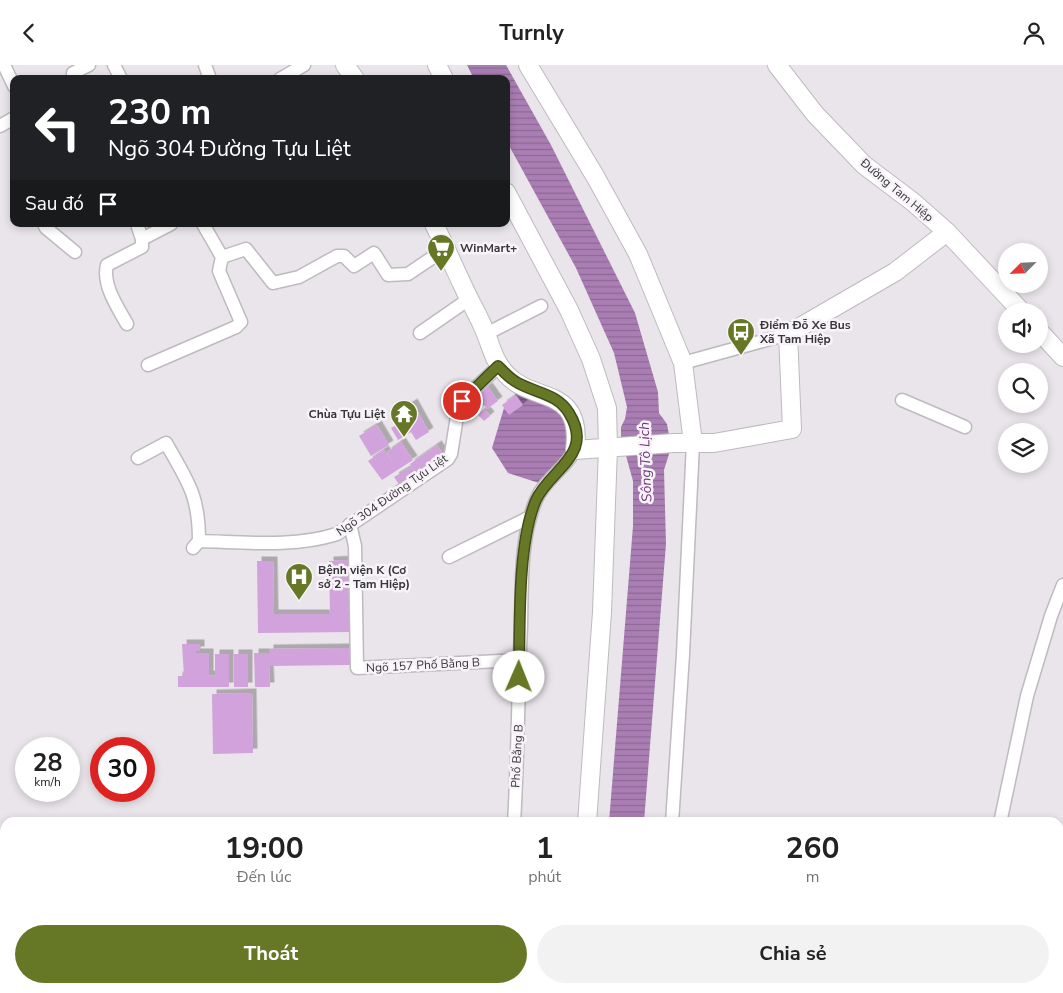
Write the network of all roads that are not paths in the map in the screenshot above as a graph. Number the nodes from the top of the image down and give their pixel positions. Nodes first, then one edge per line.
1 (4, 65) edge
2 (89, 65) edge
3 (304, 65) edge
4 (528, 65) edge
5 (778, 65) edge
6 (73, 75) edge
7 (287, 75) edge
8 (10, 78) edge
9 (510, 199) edge
10 (46, 227) edge
11 (138, 227) edge
12 (166, 227) edge
13 (205, 227) edge
14 (439, 227) edge
15 (947, 232) junction
16 (142, 239) junction
17 (445, 249) junction
18 (75, 252) dead end
19 (222, 257) junction
20 (469, 299) junction
21 (1014, 303) edge
22 (541, 306) dead end
23 (127, 324) dead end
24 (420, 333) dead end
25 (486, 333) junction
26 (788, 334) junction
27 (1048, 341) edge
28 (1063, 357) edge
29 (683, 363) junction
30 (148, 365) dead end
31 (498, 366) junction
32 (902, 400) dead end
33 (965, 427) dead end
34 (693, 443) junction
35 (615, 448) junction
36 (575, 450) junction
37 (138, 458) dead end
38 (530, 517) junction
39 (350, 524) junction
40 (449, 557) dead end
41 (1063, 585) edge
42 (520, 660) junction
43 (514, 817) edge
44 (587, 817) edge
45 (672, 817) edge
46 (1001, 817) edge

1 - 8 street
2 - 6 street
3 - 7 street
4 - 29 street
5 - 15 street, Đường Tam Hiệp
9 - 35 street
10 - 18 street
11 - 16 street
12 - 16 street
13 - 19 street
14 - 17 street
15 - 21 street, Đường Tam Hiệp
15 - 26 street
16 - 23 street
17 - 19 street
17 - 20 street
19 - 30 street
20 - 24 street
20 - 25 street
22 - 25 street
25 - 31 street
26 - 29 street
26 - 34 street
27 - 28 street
29 - 34 street
31 - 36 street
31 - 39 street, Ngõ 304 Đường Tựu Liệt
32 - 33 street
34 - 35 street
34 - 45 street
35 - 36 street
35 - 44 street
36 - 38 street, Phố Bằng B
37 - 39 street, Ngõ 304 Đường Tựu Liệt
38 - 40 street
38 - 42 street, Phố Bằng B
39 - 42 street, Ngõ 157 Phố Bằng B
41 - 46 street
42 - 43 street, Phố Bằng B

